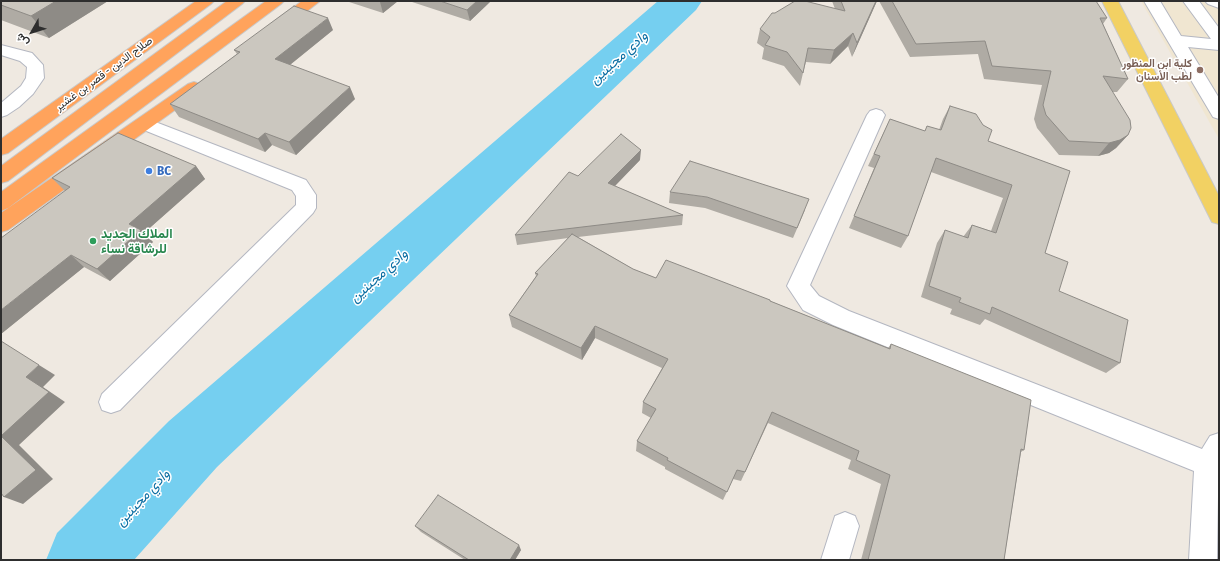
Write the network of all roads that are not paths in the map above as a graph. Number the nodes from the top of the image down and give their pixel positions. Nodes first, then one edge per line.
1 (206, 1) edge
2 (238, 1) edge
3 (276, 1) edge
4 (312, 1) edge
5 (1110, 1) edge
6 (1152, 1) edge
7 (1191, 1) edge
8 (1213, 1) edge
9 (1219, 3) edge
10 (261, 39) edge
11 (1219, 39) edge
12 (1176, 41) junction
13 (1219, 45) edge
14 (1, 50) edge
15 (210, 77) edge
16 (1, 111) edge
17 (1219, 113) edge
18 (876, 115) dead end
19 (146, 124) junction
20 (1, 148) edge
21 (1, 176) edge
22 (1, 203) edge
23 (1219, 216) edge
24 (1, 224) edge
25 (111, 402) dead end
26 (1213, 455) edge
27 (845, 526) dead end
28 (835, 560) edge
29 (1203, 560) edge

1 - 20 highway, صلاح الدين - قصر بن غشير
2 - 21 highway
3 - 22 highway
4 - 10 highway
5 - 23 main road
6 - 12 street
7 - 11 street
8 - 9 street
12 - 13 street
12 - 17 street
14 - 16 street
15 - 19 highway
18 - 26 street
19 - 24 highway
19 - 25 street
26 - 29 street
27 - 28 street

